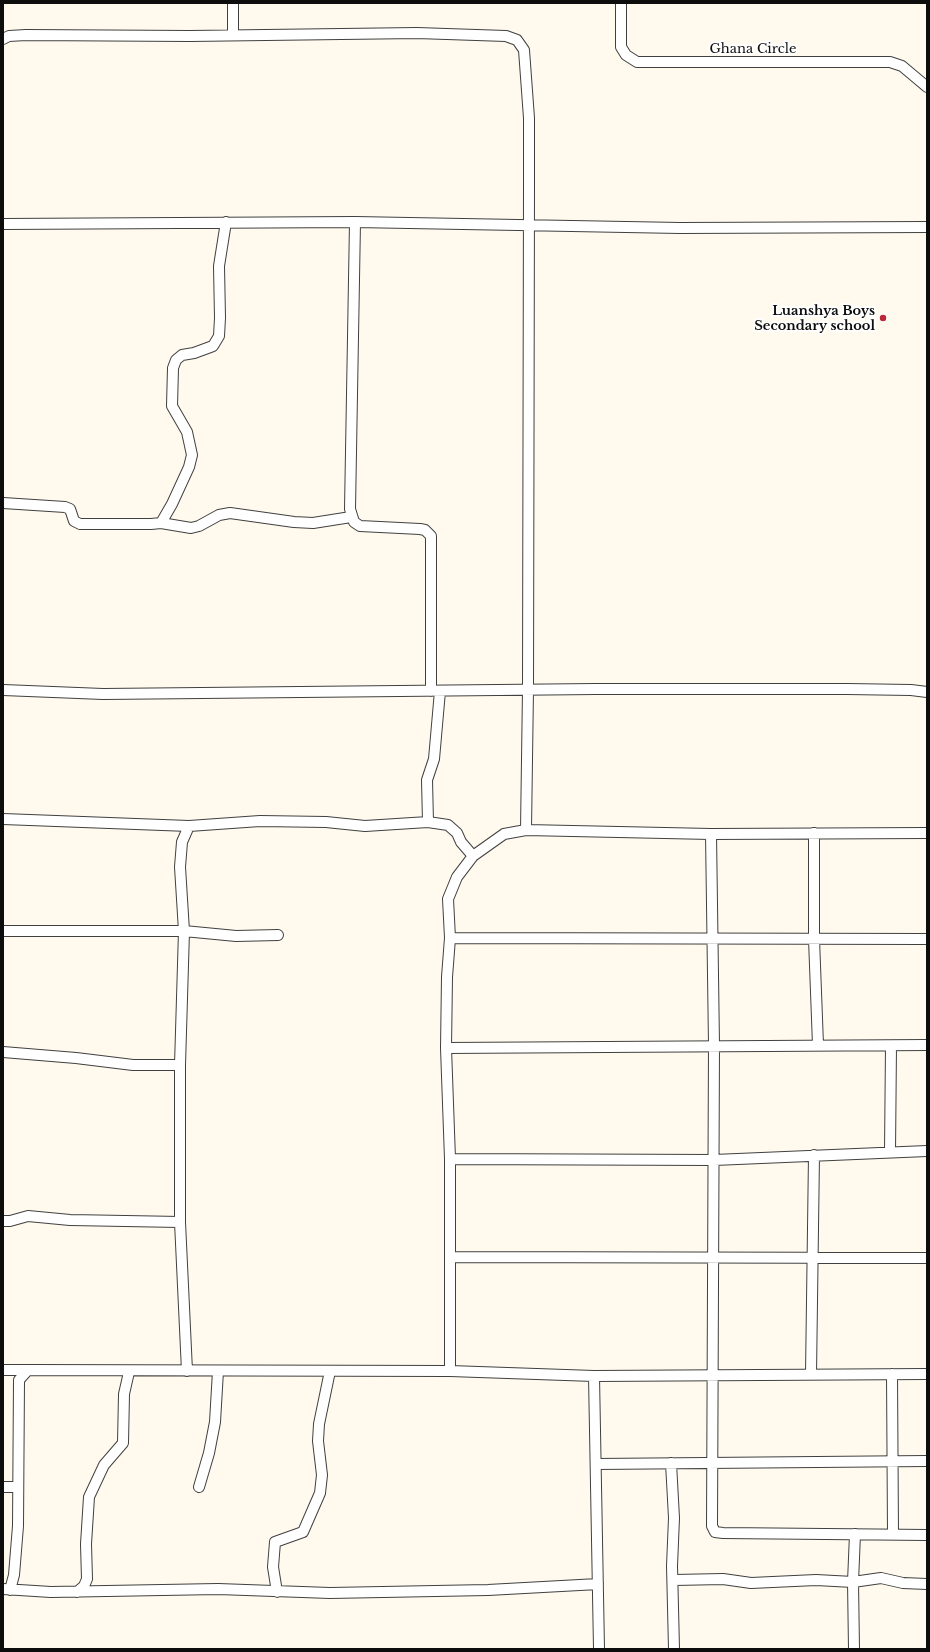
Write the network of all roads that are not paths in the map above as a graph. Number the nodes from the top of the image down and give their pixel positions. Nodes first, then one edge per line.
1 (233, 3) edge
2 (621, 3) edge
3 (233, 35) junction
4 (5, 37) edge
5 (927, 87) edge
6 (226, 222) junction
7 (355, 222) junction
8 (3, 224) edge
9 (529, 226) junction
10 (927, 227) edge
11 (3, 503) edge
12 (351, 517) junction
13 (161, 523) junction
14 (528, 689) junction
15 (3, 690) edge
16 (435, 691) junction
17 (927, 692) edge
18 (3, 819) edge
19 (428, 822) junction
20 (189, 826) junction
21 (526, 830) junction
22 (814, 833) junction
23 (927, 833) edge
24 (711, 834) junction
25 (473, 856) junction
26 (3, 930) edge
27 (184, 931) junction
28 (278, 935) dead end
29 (713, 937) junction
30 (450, 938) junction
31 (814, 939) junction
32 (927, 939) edge
33 (714, 1045) junction
34 (818, 1045) junction
35 (927, 1045) edge
36 (891, 1046) junction
37 (446, 1048) junction
38 (3, 1052) edge
39 (180, 1065) junction
40 (927, 1151) edge
41 (890, 1152) junction
42 (814, 1155) junction
43 (450, 1159) junction
44 (714, 1160) junction
45 (3, 1221) edge
46 (180, 1222) junction
47 (715, 1256) junction
48 (450, 1257) junction
49 (814, 1258) junction
50 (927, 1258) edge
51 (3, 1370) edge
52 (28, 1370) junction
53 (218, 1370) junction
54 (187, 1371) junction
55 (330, 1371) junction
56 (450, 1371) junction
57 (128, 1372) junction
58 (713, 1374) junction
59 (811, 1374) junction
60 (892, 1374) junction
61 (927, 1374) edge
62 (594, 1376) junction
63 (892, 1460) junction
64 (927, 1461) edge
65 (671, 1463) junction
66 (596, 1464) junction
67 (713, 1464) junction
68 (3, 1486) edge
69 (17, 1487) junction
70 (199, 1487) dead end
71 (855, 1534) junction
72 (893, 1534) junction
73 (927, 1536) edge
74 (674, 1580) junction
75 (853, 1582) junction
76 (598, 1584) junction
77 (927, 1584) edge
78 (6, 1589) edge
79 (76, 1592) junction
80 (277, 1592) junction
81 (598, 1649) edge
82 (674, 1649) edge
83 (854, 1649) edge

1 - 3 street
2 - 5 street, Ghana Circle
3 - 4 street
3 - 9 street
6 - 7 street
6 - 8 street
6 - 13 street
7 - 9 street
7 - 12 street
9 - 10 street
9 - 14 street
11 - 13 street
12 - 13 street
12 - 16 street
14 - 16 street
14 - 17 street
14 - 21 street
15 - 16 street
16 - 19 street
18 - 20 street
19 - 20 street
19 - 25 street
20 - 27 street
21 - 24 street
21 - 25 street
22 - 23 street
22 - 24 street
22 - 31 street
24 - 29 street
25 - 30 street
26 - 27 street
27 - 28 street
27 - 39 street
29 - 30 street
29 - 31 street
29 - 33 street
30 - 37 street
31 - 32 street
31 - 34 street
33 - 34 street
33 - 37 street
33 - 44 street
34 - 36 street
35 - 36 street
36 - 41 street
37 - 43 street
38 - 39 street
39 - 46 street
40 - 41 street
41 - 42 street
42 - 44 street
42 - 49 street
43 - 44 street
43 - 48 street
44 - 47 street
45 - 46 street
46 - 54 street
47 - 48 street
47 - 49 street
47 - 58 street
48 - 56 street
49 - 50 street
49 - 59 street
51 - 52 street
52 - 57 street
52 - 69 street
53 - 54 street
53 - 55 street
53 - 70 street
54 - 57 street
55 - 56 street
55 - 80 street
56 - 62 street
57 - 79 street
58 - 59 street
58 - 62 street
58 - 67 street
59 - 60 street
60 - 61 street
60 - 63 street
62 - 66 street
63 - 64 street
63 - 67 street
63 - 72 street
65 - 66 street
65 - 67 street
65 - 74 street
66 - 76 street
67 - 71 street
68 - 69 street
69 - 78 street
71 - 72 street
71 - 75 street
72 - 73 street
74 - 75 street
74 - 82 street
75 - 77 street
75 - 83 street
76 - 80 street
76 - 81 street
78 - 79 street
79 - 80 street

